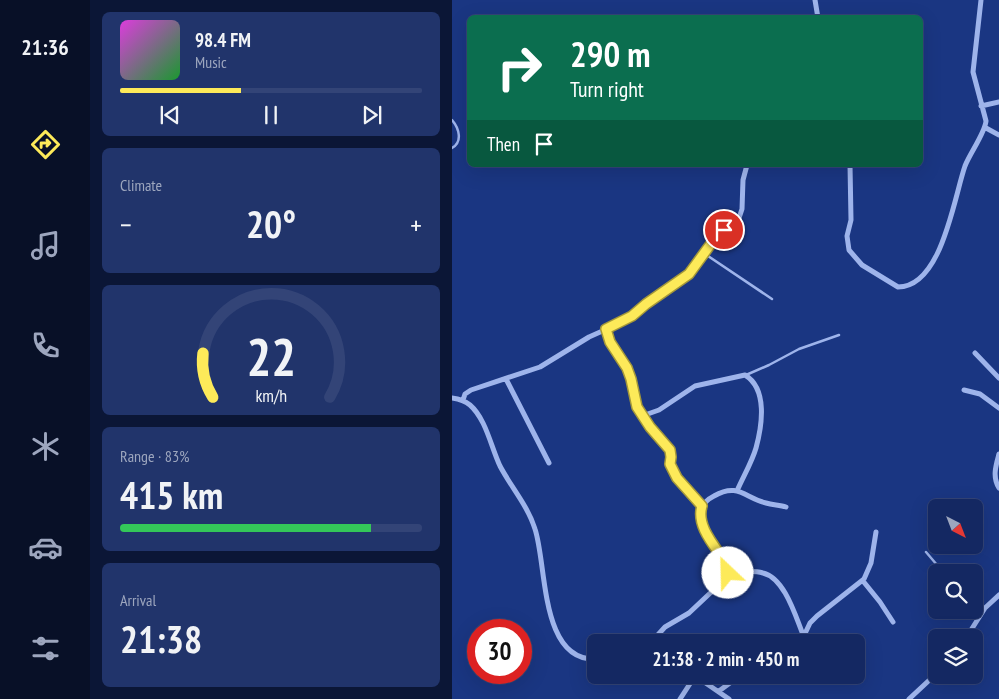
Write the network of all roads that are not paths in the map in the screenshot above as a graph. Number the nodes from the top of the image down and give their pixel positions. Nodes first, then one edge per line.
1 (815, 0) edge
2 (981, 0) edge
3 (818, 15) edge
4 (998, 102) edge
5 (981, 106) junction
6 (452, 120) edge
7 (986, 128) junction
8 (998, 135) edge
9 (452, 148) edge
10 (746, 167) edge
11 (850, 167) edge
12 (704, 254) junction
13 (772, 299) dead end
14 (606, 329) junction
15 (839, 335) dead end
16 (975, 353) dead end
17 (745, 375) junction
18 (998, 378) edge
19 (506, 379) junction
20 (964, 390) dead end
21 (452, 398) edge
22 (463, 400) junction
23 (998, 408) edge
24 (642, 416) junction
25 (998, 454) edge
26 (549, 463) dead end
27 (998, 488) edge
28 (737, 491) junction
29 (702, 506) junction
30 (786, 506) dead end
31 (876, 532) dead end
32 (926, 552) dead end
33 (936, 564) edge
34 (728, 573) junction
35 (863, 581) junction
36 (998, 594) edge
37 (983, 611) edge
38 (893, 622) dead end
39 (661, 634) edge
40 (803, 634) edge
41 (805, 634) edge
42 (587, 657) edge
43 (928, 681) edge
44 (689, 684) edge
45 (707, 684) edge
46 (729, 684) edge
47 (719, 692) junction
48 (680, 699) edge
49 (729, 699) edge
50 (909, 699) edge

1 - 3 street
2 - 5 street
4 - 5 street
5 - 7 street
6 - 9 lane
7 - 8 street
7 - 11 street
10 - 12 street
12 - 13 lane
12 - 14 street
14 - 19 street
14 - 24 street
15 - 17 lane
16 - 18 street
17 - 24 street
17 - 28 street
19 - 22 street
19 - 26 street
20 - 23 street
21 - 22 street
22 - 42 street
24 - 29 street
25 - 27 street
28 - 29 street
28 - 30 street
29 - 34 street
31 - 35 street
32 - 33 lane
34 - 39 street
34 - 40 street
35 - 38 street
35 - 41 street
36 - 37 street
43 - 50 street
44 - 48 street
45 - 47 street
46 - 47 street
47 - 49 street

